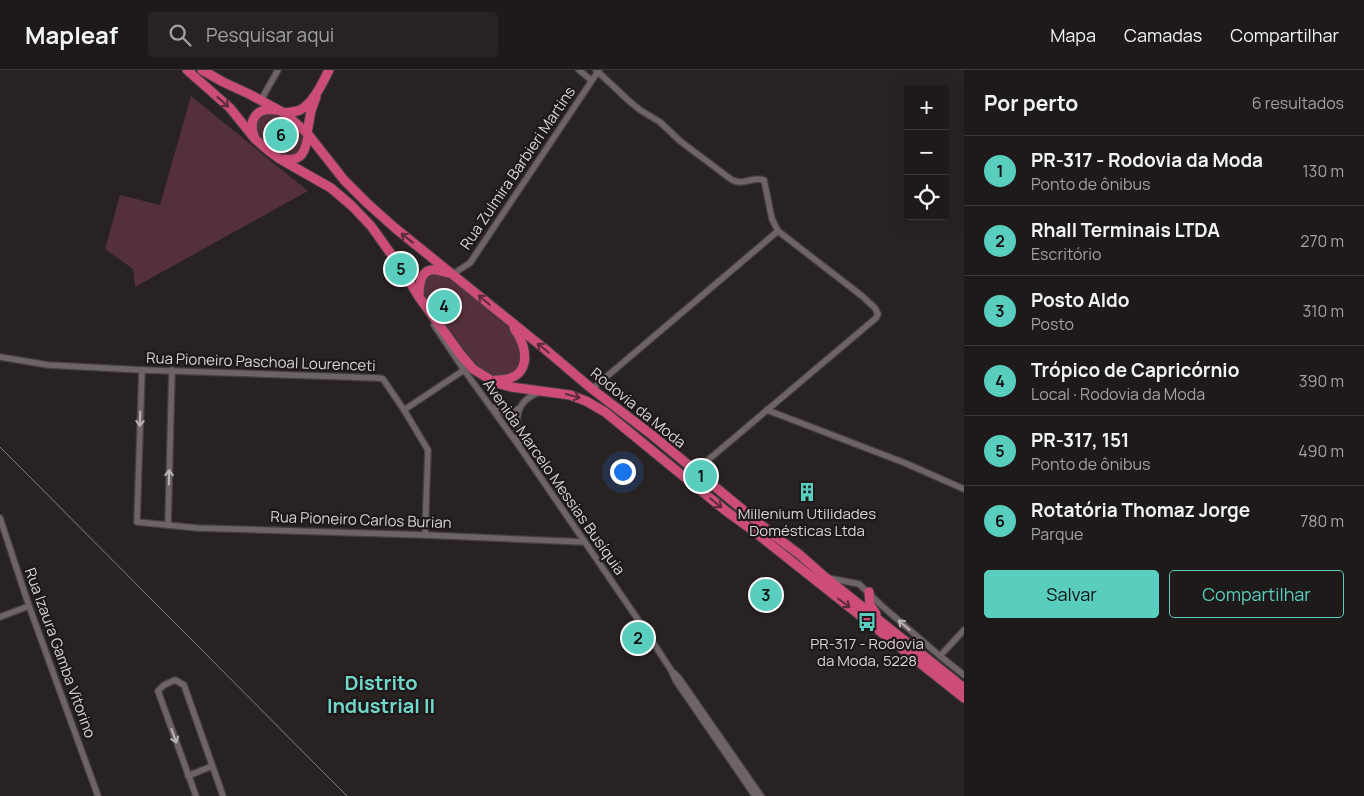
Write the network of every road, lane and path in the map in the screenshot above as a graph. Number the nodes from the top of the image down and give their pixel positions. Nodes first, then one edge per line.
1 (186, 70) edge
2 (202, 70) edge
3 (278, 70) edge
4 (329, 70) edge
5 (579, 70) edge
6 (597, 71) edge
7 (591, 80) junction
8 (318, 90) junction
9 (261, 100) junction
10 (281, 111) junction
11 (308, 135) junction
12 (255, 139) junction
13 (280, 159) junction
14 (778, 231) junction
15 (453, 274) junction
16 (419, 297) junction
17 (510, 321) junction
18 (0, 357) edge
19 (142, 370) junction
20 (172, 370) junction
21 (464, 370) junction
22 (491, 380) junction
23 (592, 389) junction
24 (541, 391) junction
25 (490, 406) junction
26 (404, 410) junction
27 (518, 410) junction
28 (767, 410) junction
29 (519, 446) junction
30 (695, 471) junction
31 (964, 489) edge
32 (0, 518) edge
33 (168, 525) junction
34 (426, 535) junction
35 (585, 542) junction
36 (825, 577) junction
37 (869, 592) junction
38 (29, 606) junction
39 (0, 617) edge
40 (882, 622) junction
41 (964, 630) edge
42 (940, 656) junction
43 (964, 675) edge
44 (964, 688) edge
45 (964, 698) edge
46 (708, 722) junction
47 (212, 766) junction
48 (188, 776) junction
49 (98, 796) edge
50 (196, 796) edge
51 (223, 796) edge
52 (755, 796) edge
53 (762, 796) edge

1 -> 12 highway
2 - 9 highway
3 - 9 street
4 - 8 highway
5 - 7 street
6 - 7 street, Rua Zulmira Barbieri Martins
6 - 14 street
7 - 15 street, Rua Zulmira Barbieri Martins
8 - 10 highway
8 - 11 highway
9 - 10 highway
10 - 11 highway
10 - 12 highway
11 - 13 highway
15 -> 11 highway, Rodovia da Moda
12 - 13 highway
13 - 16 highway, Rodovia da Moda
14 - 23 street
14 - 28 street
15 - 16 highway
17 -> 15 highway, Rodovia da Moda
16 - 21 street, Avenida Marcelo Messias Busíquia
16 - 22 highway, Rodovia da Moda
17 - 22 highway
23 -> 17 highway, Rodovia da Moda
18 - 19 street, Rua Pioneiro Paschoal Lourenceti
19 - 20 street, Rua Pioneiro Paschoal Lourenceti
19 -> 33 street, Rua Pioneiro Carlos Burian
20 - 26 street, Rua Pioneiro Paschoal Lourenceti
33 -> 20 street
21 - 25 street, Avenida Marcelo Messias Busíquia
21 - 26 street
22 - 24 highway, Rodovia da Moda
23 - 30 highway, Rodovia da Moda
24 - 27 street
24 -> 45 highway, Rodovia da Moda
25 - 27 street
25 - 29 street, Avenida Marcelo Messias Busíquia
26 - 34 street, Rua Pioneiro Paschoal Lourenceti
27 - 29 street
28 - 30 street
28 - 31 street
29 - 35 street, Avenida Marcelo Messias Busíquia
30 - 36 highway, Rodovia da Moda
32 - 38 street, Rua Izaura Gamba Vitorino
33 - 34 street, Rua Pioneiro Carlos Burian
34 - 35 street, Rua Pioneiro Carlos Burian
35 - 46 street, Avenida Marcelo Messias Busíquia
36 - 37 street
36 - 40 highway, Rodovia da Moda
37 - 40 highway
42 -> 37 street
38 - 39 street
38 - 49 street, Rua Izaura Gamba Vitorino
40 - 44 highway, Rodovia da Moda
41 - 42 street
42 - 43 street
46 - 52 street, Avenida Marcelo Messias Busíquia
46 - 53 street, Avenida Marcelo Messias Busíquia
47 - 48 street
47 -> 48 street
47 - 51 street
48 - 50 street

